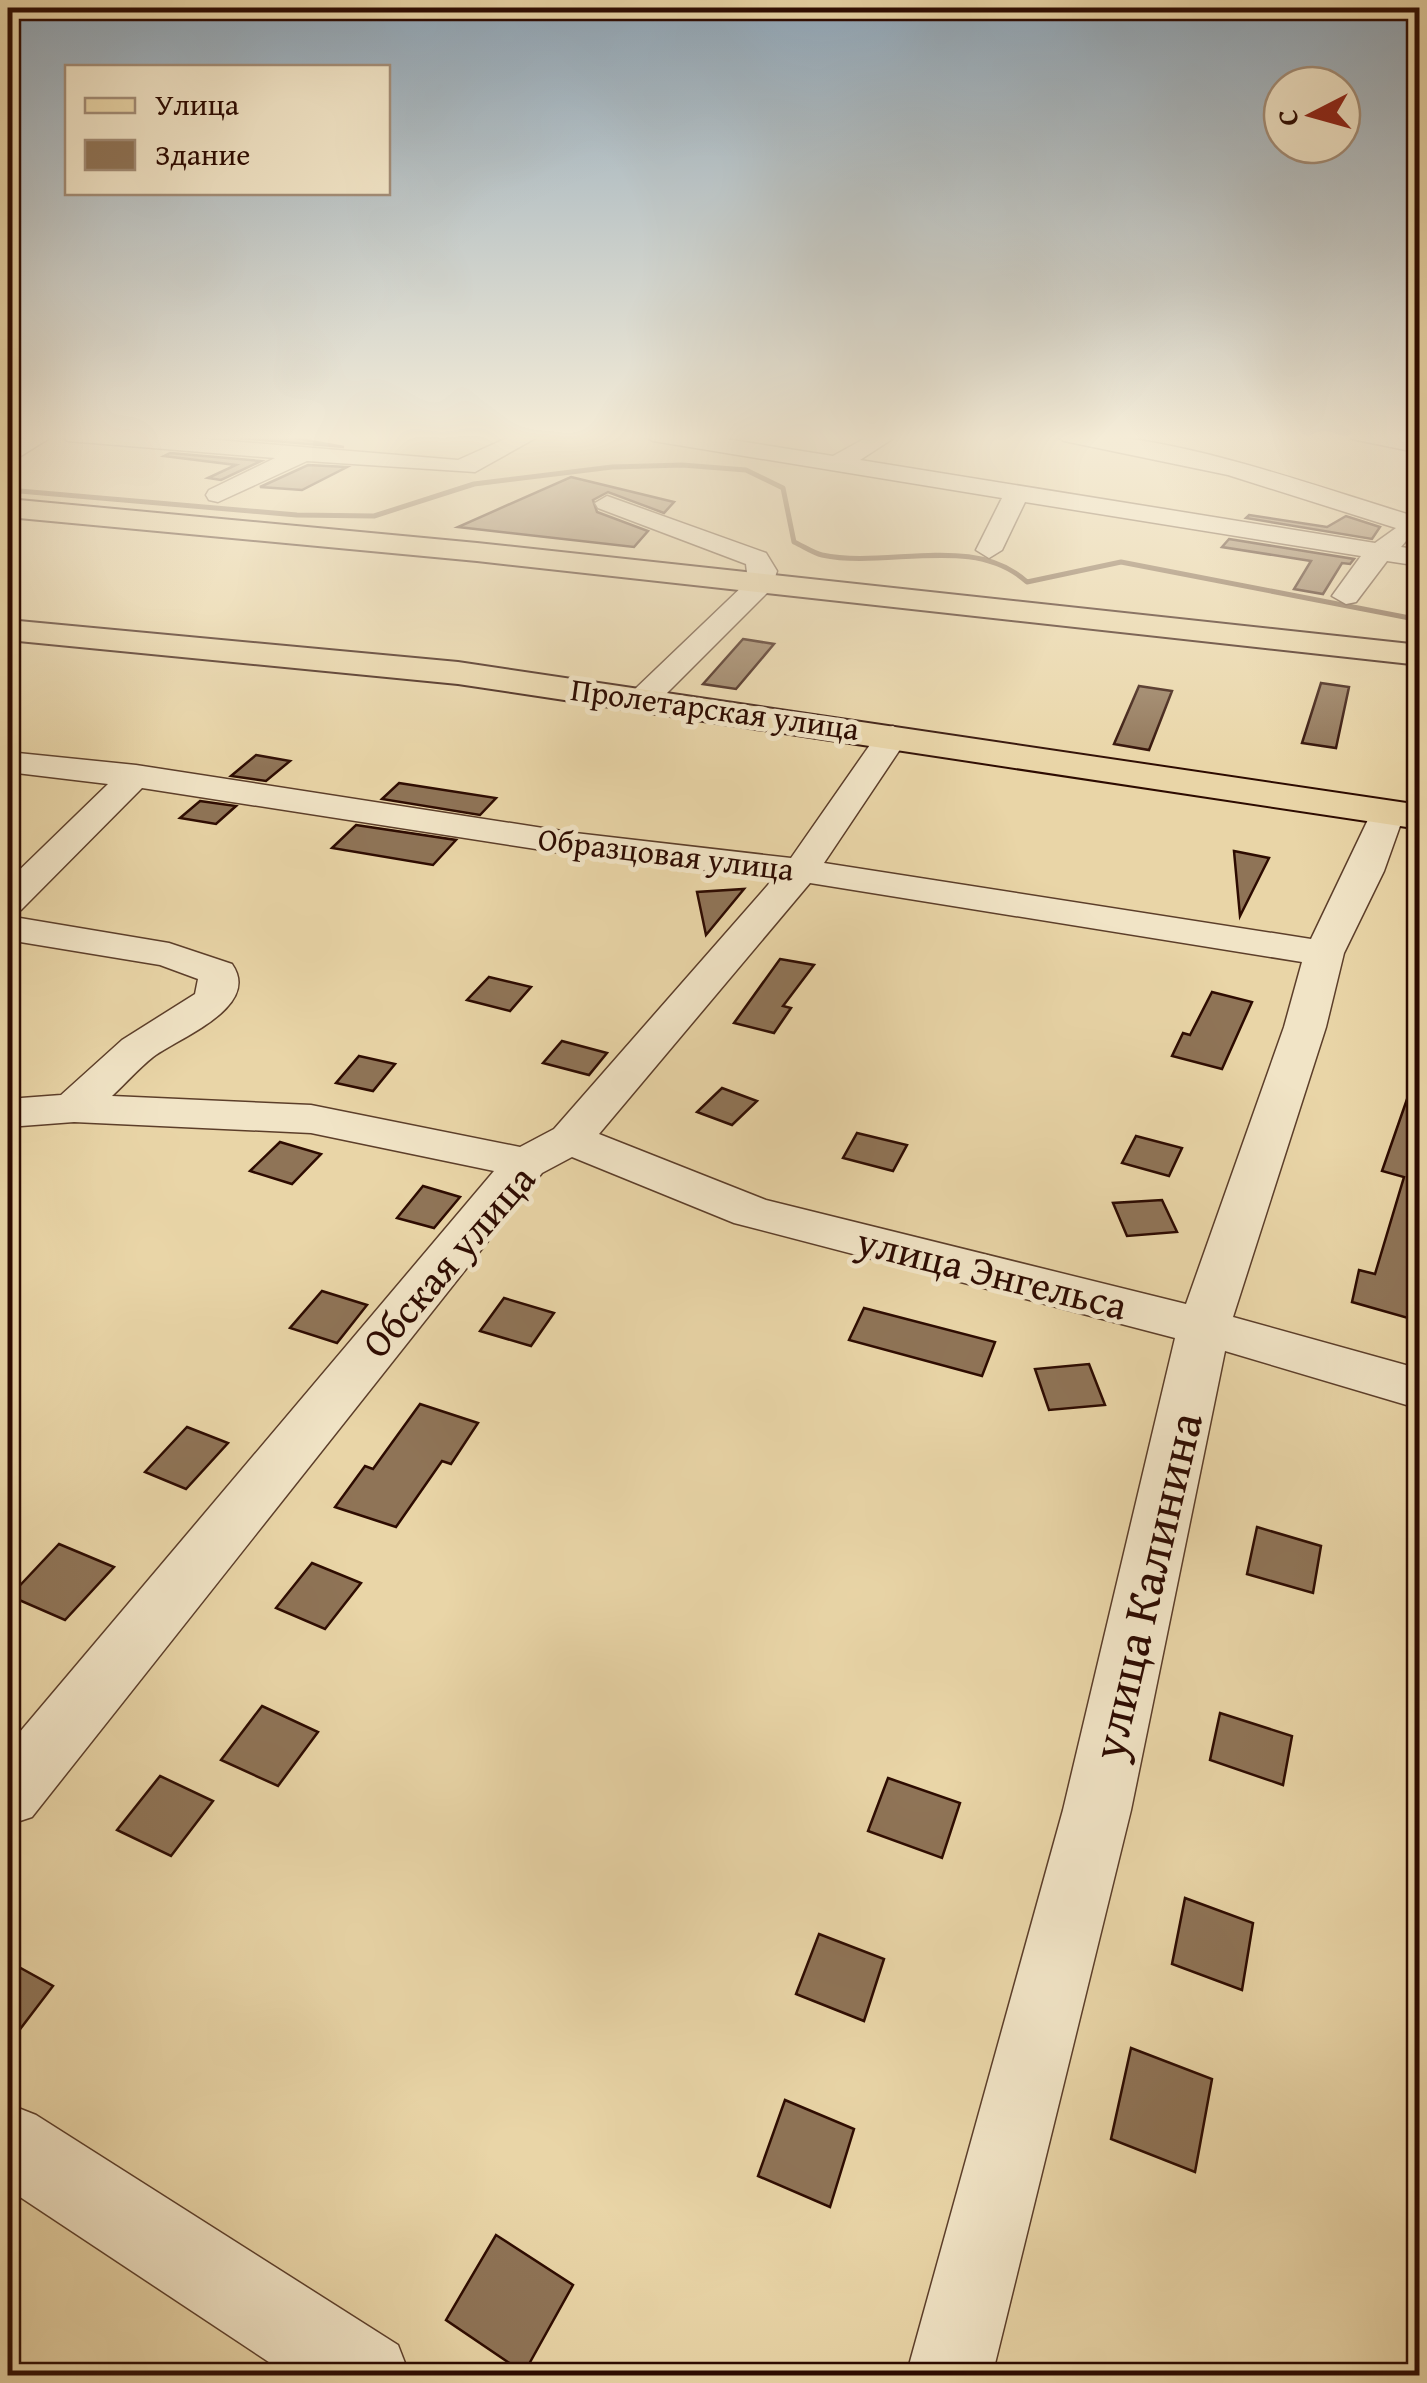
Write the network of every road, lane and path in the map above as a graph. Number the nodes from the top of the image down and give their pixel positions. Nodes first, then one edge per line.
1 (382, 545) edge
2 (719, 545) edge
3 (990, 545) edge
4 (1343, 545) edge
5 (1387, 545) edge
6 (988, 550) dead end
7 (1380, 551) junction
8 (1420, 558) edge
9 (761, 583) junction
10 (1346, 596) dead end
11 (8, 630) edge
12 (1420, 656) edge
13 (645, 698) junction
14 (893, 736) junction
15 (8, 762) edge
16 (136, 774) junction
17 (1403, 814) edge
18 (800, 870) junction
19 (8, 902) edge
20 (8, 928) edge
21 (1324, 952) junction
22 (74, 1108) junction
23 (8, 1113) edge
24 (570, 1139) junction
25 (526, 1163) junction
26 (1204, 1327) junction
27 (1420, 1389) edge
28 (8, 1795) edge
29 (8, 2144) edge
30 (367, 2376) edge
31 (950, 2376) edge

1 - 9 main road
2 - 9 street
3 - 6 street
4 - 7 street
5 - 7 street
7 - 8 street
7 - 10 street
9 - 12 main road
9 - 13 street
11 - 13 main road, Пролетарская улица
13 - 14 main road, Пролетарская улица
14 - 17 main road, Пролетарская улица
14 - 18 street, Обская улица
15 - 16 street, Образцовая улица
16 - 18 street, Образцовая улица
16 - 19 street
17 - 21 street, улица Калинина
18 - 21 street, Образцовая улица
18 - 24 street, Обская улица
20 - 22 street
21 - 26 street, улица Калинина
22 - 23 street
22 - 25 street
24 - 25 street, Обская улица
24 - 26 street, улица Энгельса
25 - 28 street, Обская улица
26 - 27 street, улица Энгельса
26 - 31 street, улица Калинина
29 - 30 street

